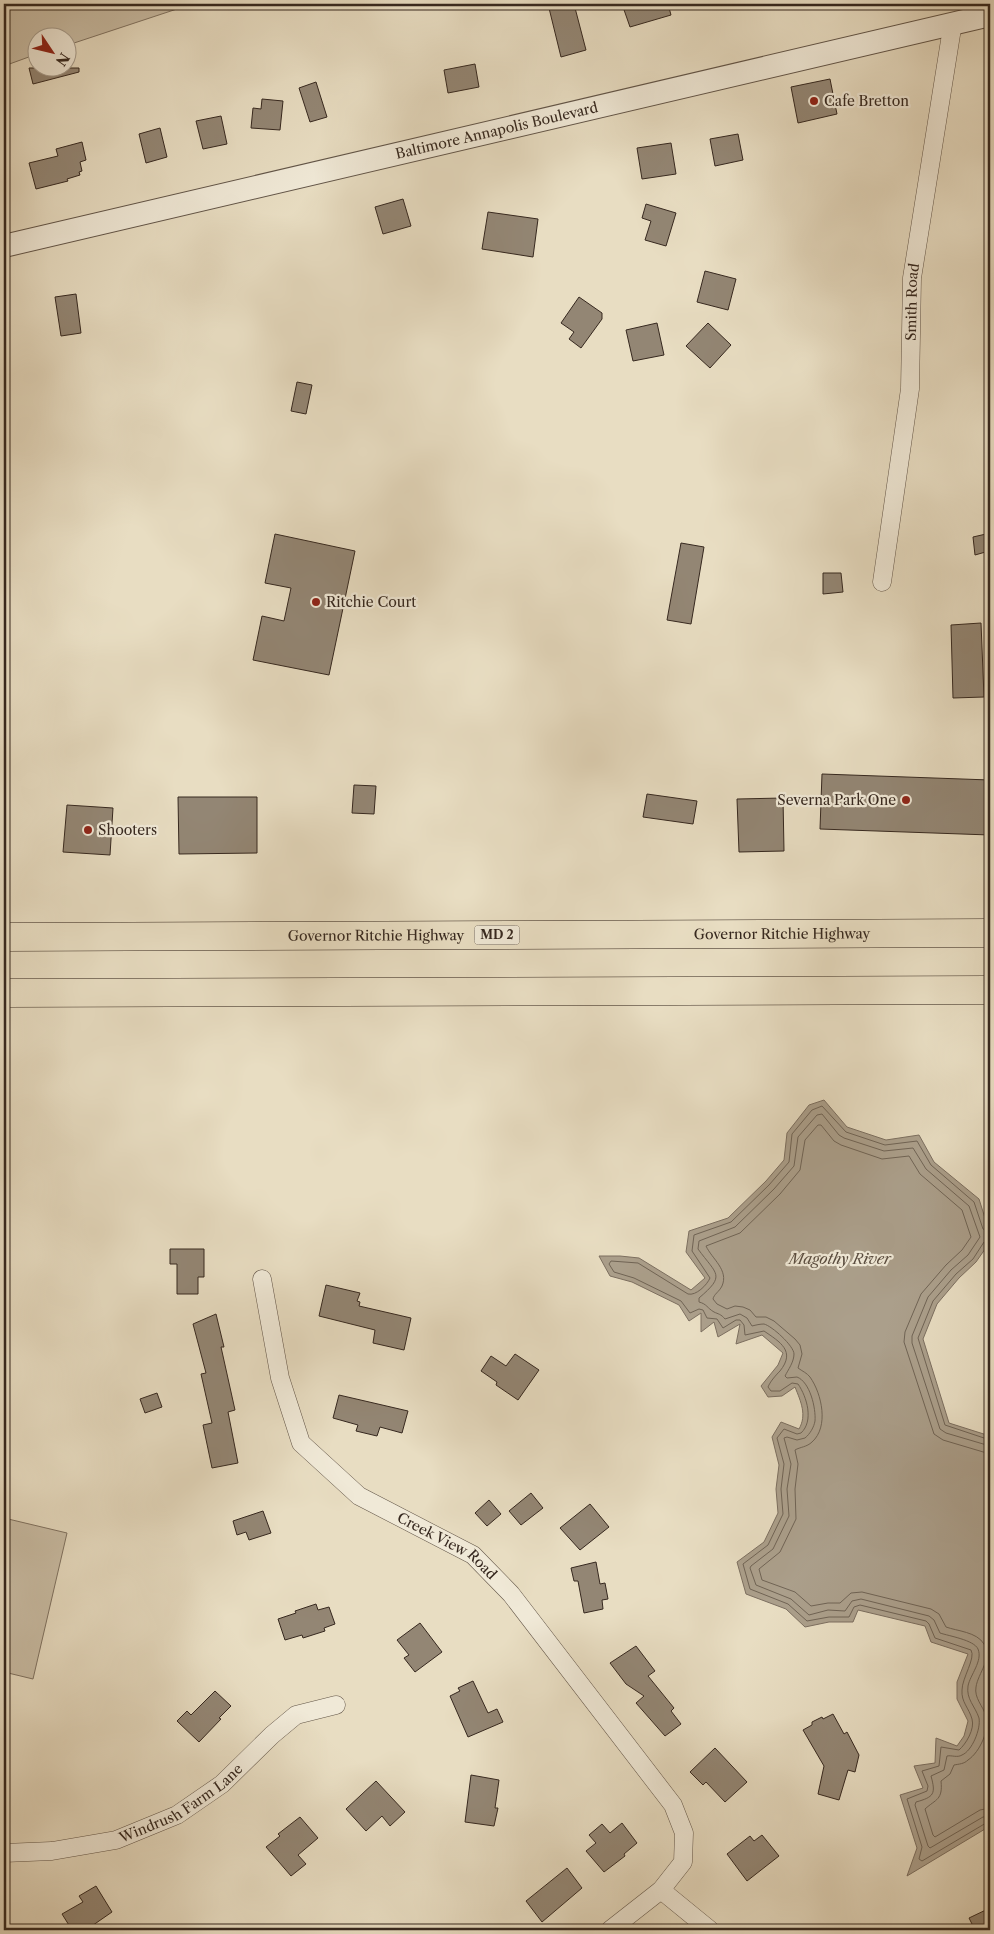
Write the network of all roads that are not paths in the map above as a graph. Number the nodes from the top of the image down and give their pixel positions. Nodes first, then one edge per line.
1 (990, 15) edge
2 (953, 22) junction
3 (4, 246) edge
4 (882, 582) dead end
5 (990, 933) edge
6 (4, 937) edge
7 (990, 990) edge
8 (4, 993) edge
9 (262, 1279) dead end
10 (336, 1705) dead end
11 (4, 1853) edge
12 (661, 1890) junction
13 (610, 1930) edge
14 (710, 1930) edge

1 - 2 street, Baltimore Annapolis Boulevard
2 - 3 street, Baltimore Annapolis Boulevard
2 - 4 street, Smith Road
5 - 6 highway, Governor Ritchie Highway / MD 2
7 - 8 highway
9 - 12 street, Creek View Road
10 - 11 street, Windrush Farm Lane
12 - 13 street, Creek View Road
12 - 14 street

